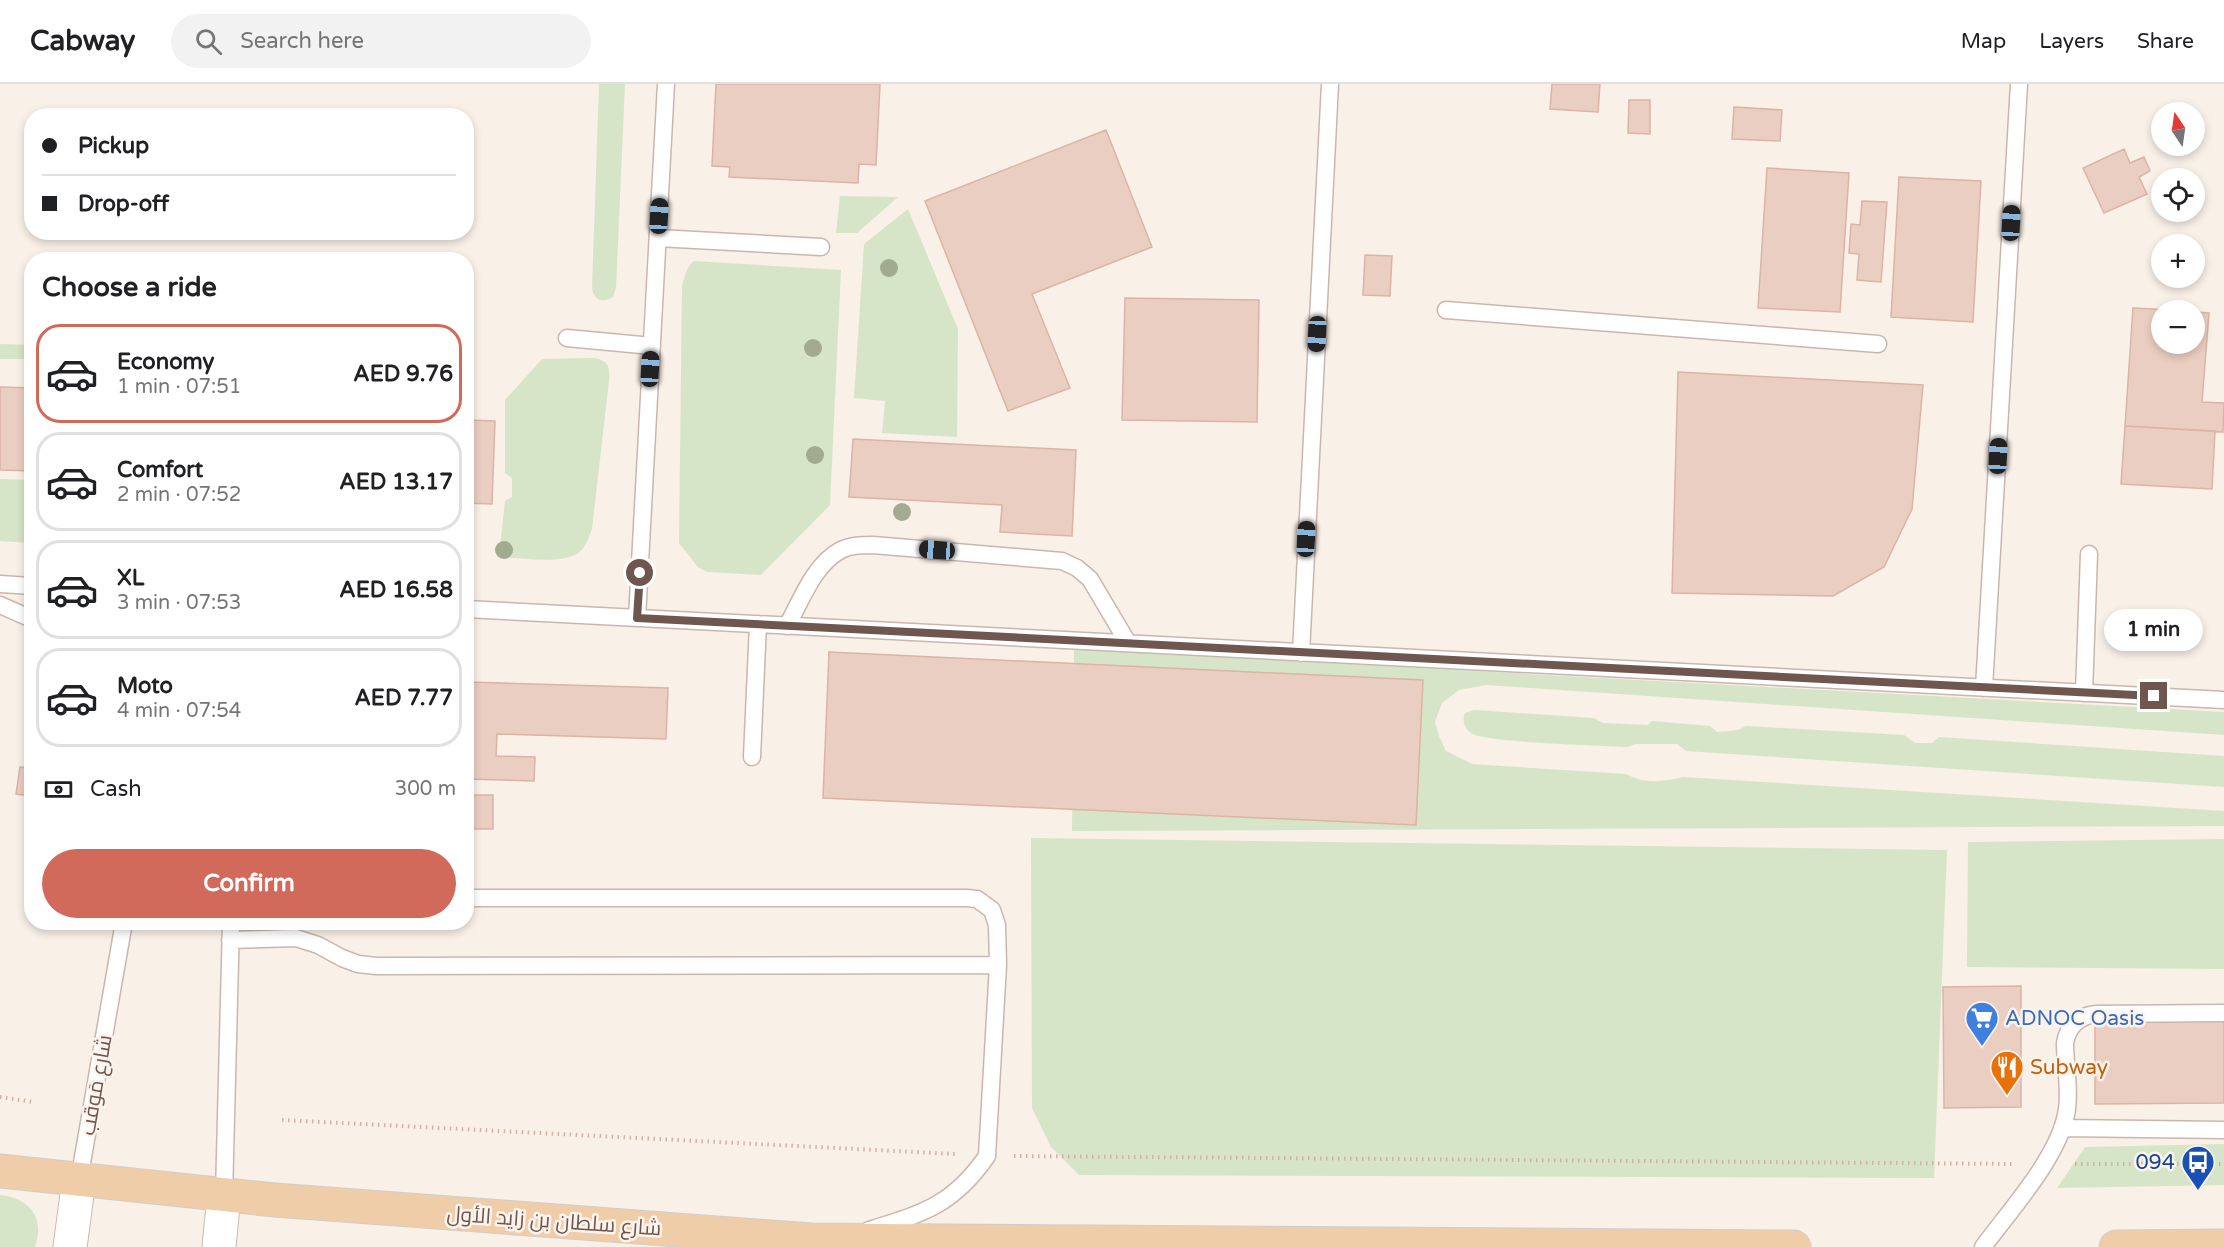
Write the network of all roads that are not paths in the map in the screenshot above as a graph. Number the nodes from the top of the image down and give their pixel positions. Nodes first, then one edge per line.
1 (666, 84) edge
2 (1330, 84) edge
3 (2019, 84) edge
4 (658, 238) junction
5 (820, 247) dead end
6 (1446, 310) dead end
7 (567, 338) dead end
8 (1878, 344) dead end
9 (652, 346) junction
10 (2089, 554) dead end
11 (0, 584) edge
12 (24, 586) edge
13 (0, 605) edge
14 (474, 609) edge
15 (24, 616) edge
16 (637, 618) junction
17 (758, 624) junction
18 (787, 626) junction
19 (1128, 644) junction
20 (1300, 653) junction
21 (1984, 688) junction
22 (2084, 693) junction
23 (2224, 700) edge
24 (752, 757) dead end
25 (474, 898) edge
26 (123, 930) edge
27 (231, 930) edge
28 (230, 940) junction
29 (998, 965) junction
30 (2224, 1013) edge
31 (2062, 1128) junction
32 (2224, 1130) edge
33 (0, 1171) edge
34 (79, 1180) junction
35 (224, 1195) junction
36 (812, 1242) edge
37 (2224, 1246) edge
38 (70, 1247) edge
39 (219, 1247) edge
40 (1794, 1247) edge
41 (1983, 1247) edge
42 (2116, 1247) edge

1 - 4 lane
2 - 20 lane
3 - 21 lane
4 - 5 lane
4 - 9 lane
6 - 8 lane
7 - 9 lane
9 - 16 lane
10 - 22 lane
11 - 12 lane
13 - 15 lane
14 - 16 lane
16 - 17 lane
17 - 18 lane
17 - 24 lane
18 - 19 lane
18 - 19 lane
19 - 20 lane
20 - 21 lane
21 - 22 lane
22 - 23 lane
25 - 29 lane
26 - 34 lane, شارع مَوقب
27 - 28 lane
28 - 29 lane
28 - 35 lane
29 - 36 lane
30 - 31 lane
31 - 32 lane
31 - 41 lane
33 - 34 main road, شارع سلطان بن زايد الأول
34 - 35 main road, شارع سلطان بن زايد الأول
34 - 38 main road, شارع مَوقب
35 - 36 main road, شارع سلطان بن زايد الأول
35 - 39 main road
36 - 40 main road, شارع سلطان بن زايد الأول
37 - 42 main road

